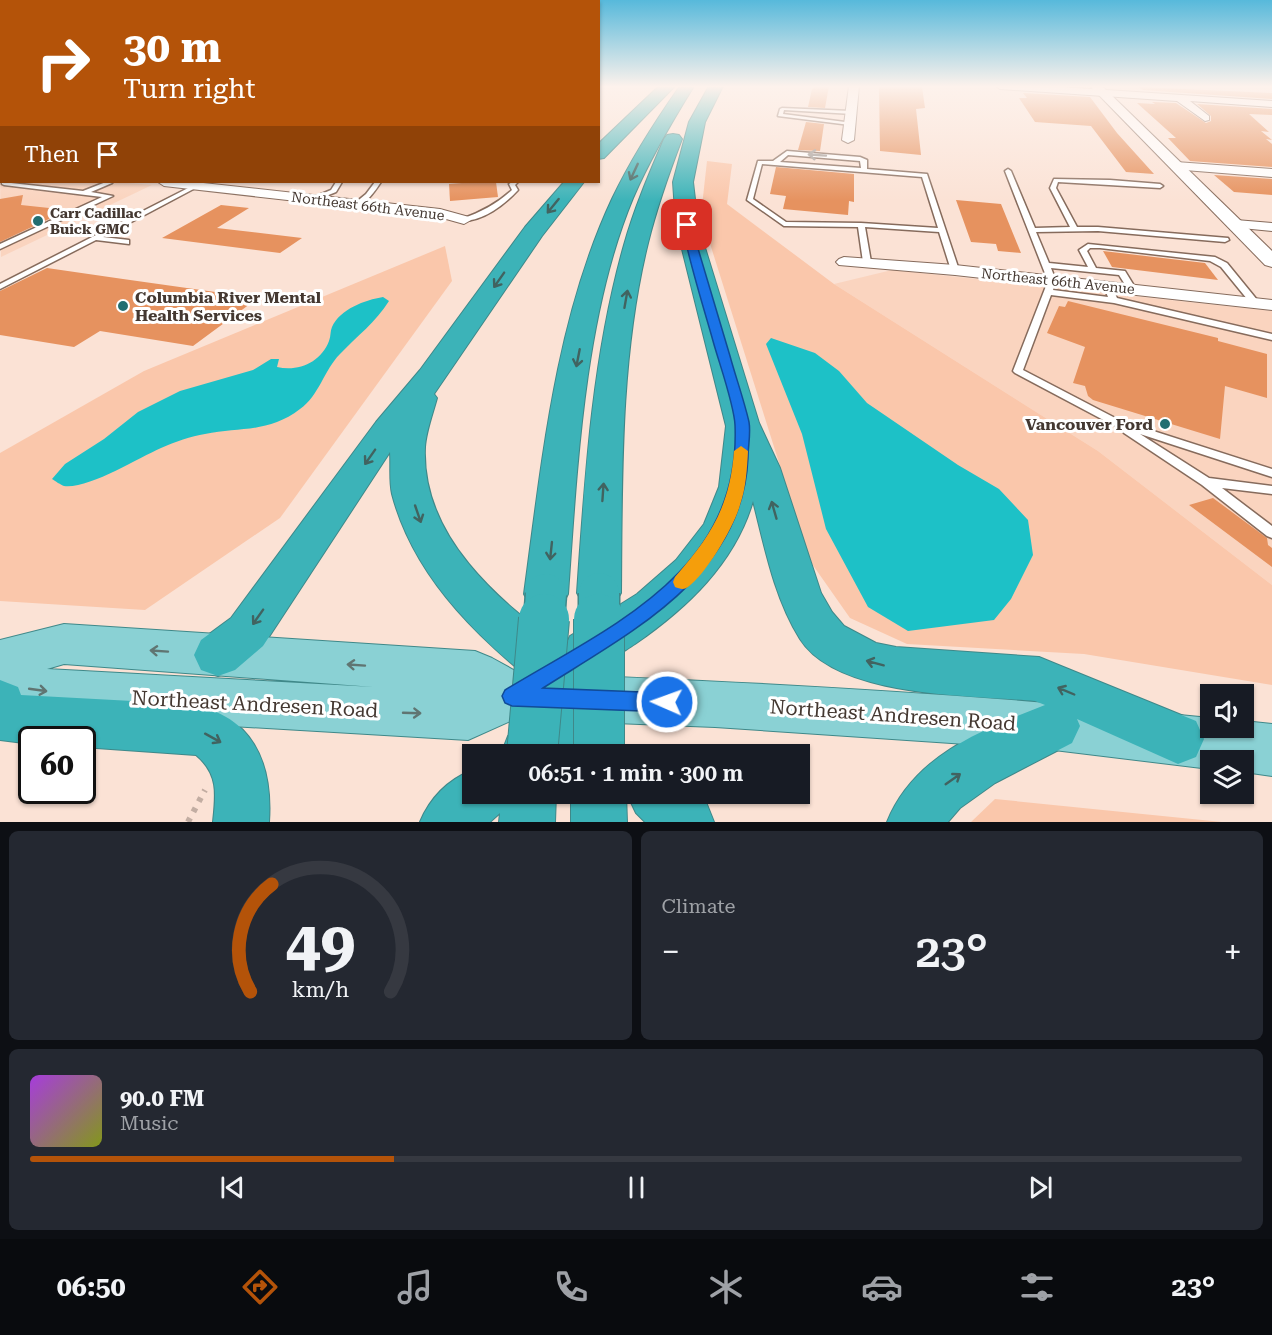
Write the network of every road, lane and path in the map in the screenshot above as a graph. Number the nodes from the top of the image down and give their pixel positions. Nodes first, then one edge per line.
1 (629, 124) edge
2 (660, 124) edge
3 (681, 124) edge
4 (698, 124) edge
5 (849, 124) edge
6 (1134, 124) edge
7 (848, 140) dead end
8 (600, 152) edge
9 (775, 163) junction
10 (1176, 166) junction
11 (864, 170) junction
12 (1008, 171) dead end
13 (1272, 173) edge
14 (4, 183) edge
15 (107, 183) edge
16 (175, 183) edge
17 (377, 183) edge
18 (514, 183) edge
19 (573, 183) edge
20 (337, 184) edge
21 (198, 185) junction
22 (1160, 186) dead end
23 (84, 192) junction
24 (314, 199) junction
25 (357, 204) junction
26 (464, 220) joint
27 (1236, 224) junction
28 (861, 225) junction
29 (1272, 227) edge
30 (1074, 229) junction
31 (943, 230) junction
32 (1032, 230) junction
33 (96, 238) junction
34 (1225, 240) dead end
35 (126, 242) dead end
36 (0, 247) edge
37 (1272, 261) edge
38 (844, 262) dead end
39 (867, 262) junction
40 (955, 270) junction
41 (1094, 270) junction
42 (1049, 279) junction
43 (0, 287) edge
44 (1132, 289) junction
45 (1111, 293) junction
46 (1255, 303) junction
47 (1272, 304) edge
48 (1272, 337) edge
49 (431, 377) junction
50 (742, 423) junction
51 (1115, 423) junction
52 (1272, 473) edge
53 (1206, 482) junction
54 (1272, 490) edge
55 (1272, 533) edge
56 (218, 655) junction
57 (0, 661) edge
58 (0, 670) edge
59 (554, 670) junction
60 (512, 696) junction
61 (0, 703) edge
62 (1054, 726) junction
63 (1178, 739) junction
64 (569, 741) edge
65 (1272, 750) edge
66 (469, 804) edge
67 (528, 804) edge
68 (599, 804) edge
69 (666, 804) edge
70 (241, 822) edge
71 (448, 822) edge
72 (527, 822) edge
73 (599, 822) edge
74 (686, 822) edge
75 (915, 822) edge

1 - 8 highway
2 -> 64 highway, bridge
64 -> 3 highway, bridge
4 - 50 highway
5 - 7 street
6 - 10 street
9 - 11 lane
11 -> 9 lane
9 - 28 lane
10 - 13 street
10 - 27 street
11 - 31 lane
12 - 32 lane
14 - 23 lane
15 - 23 lane
16 - 21 street, Northeast 66th Avenue
17 - 25 lane
18 - 26 lane
19 -> 49 highway
20 - 24 lane
21 - 24 street, Northeast 66th Avenue
21 - 33 lane
22 - 30 lane
23 - 36 lane
24 - 25 street, Northeast 66th Avenue
25 - 26 street, Northeast 66th Avenue
27 - 29 street
27 - 37 street
28 - 31 lane
28 - 39 lane
30 - 32 lane
30 - 34 lane
31 - 40 lane
32 - 42 lane
33 - 35 lane
33 - 43 lane
38 - 39 street, Northeast 66th Avenue
39 - 40 street, Northeast 66th Avenue
40 - 42 street, Northeast 66th Avenue
41 - 42 lane
41 - 44 lane
41 - 46 lane
42 - 45 street, Northeast 66th Avenue
42 - 51 lane
44 - 45 street, Northeast 66th Avenue
44 - 46 street, Northeast 66th Avenue
45 - 48 lane
46 - 47 street, Northeast 66th Avenue
49 -> 56 highway
49 -> 59 highway
50 - 59 highway
63 -> 50 highway
51 - 52 lane
51 - 53 lane
53 - 54 lane
53 - 55 lane
56 -> 57 main road
60 -> 56 main road
58 -> 60 main road, Northeast Andresen Road
59 - 60 highway
59 - 64 highway
60 - 64 highway
61 -> 70 highway
62 - 63 main road, Northeast Andresen Road
62 - 64 main road, Northeast Andresen Road
75 -> 62 highway
63 - 65 main road, Northeast Andresen Road
66 - 71 highway
67 - 72 highway
68 - 73 highway
69 - 74 highway

